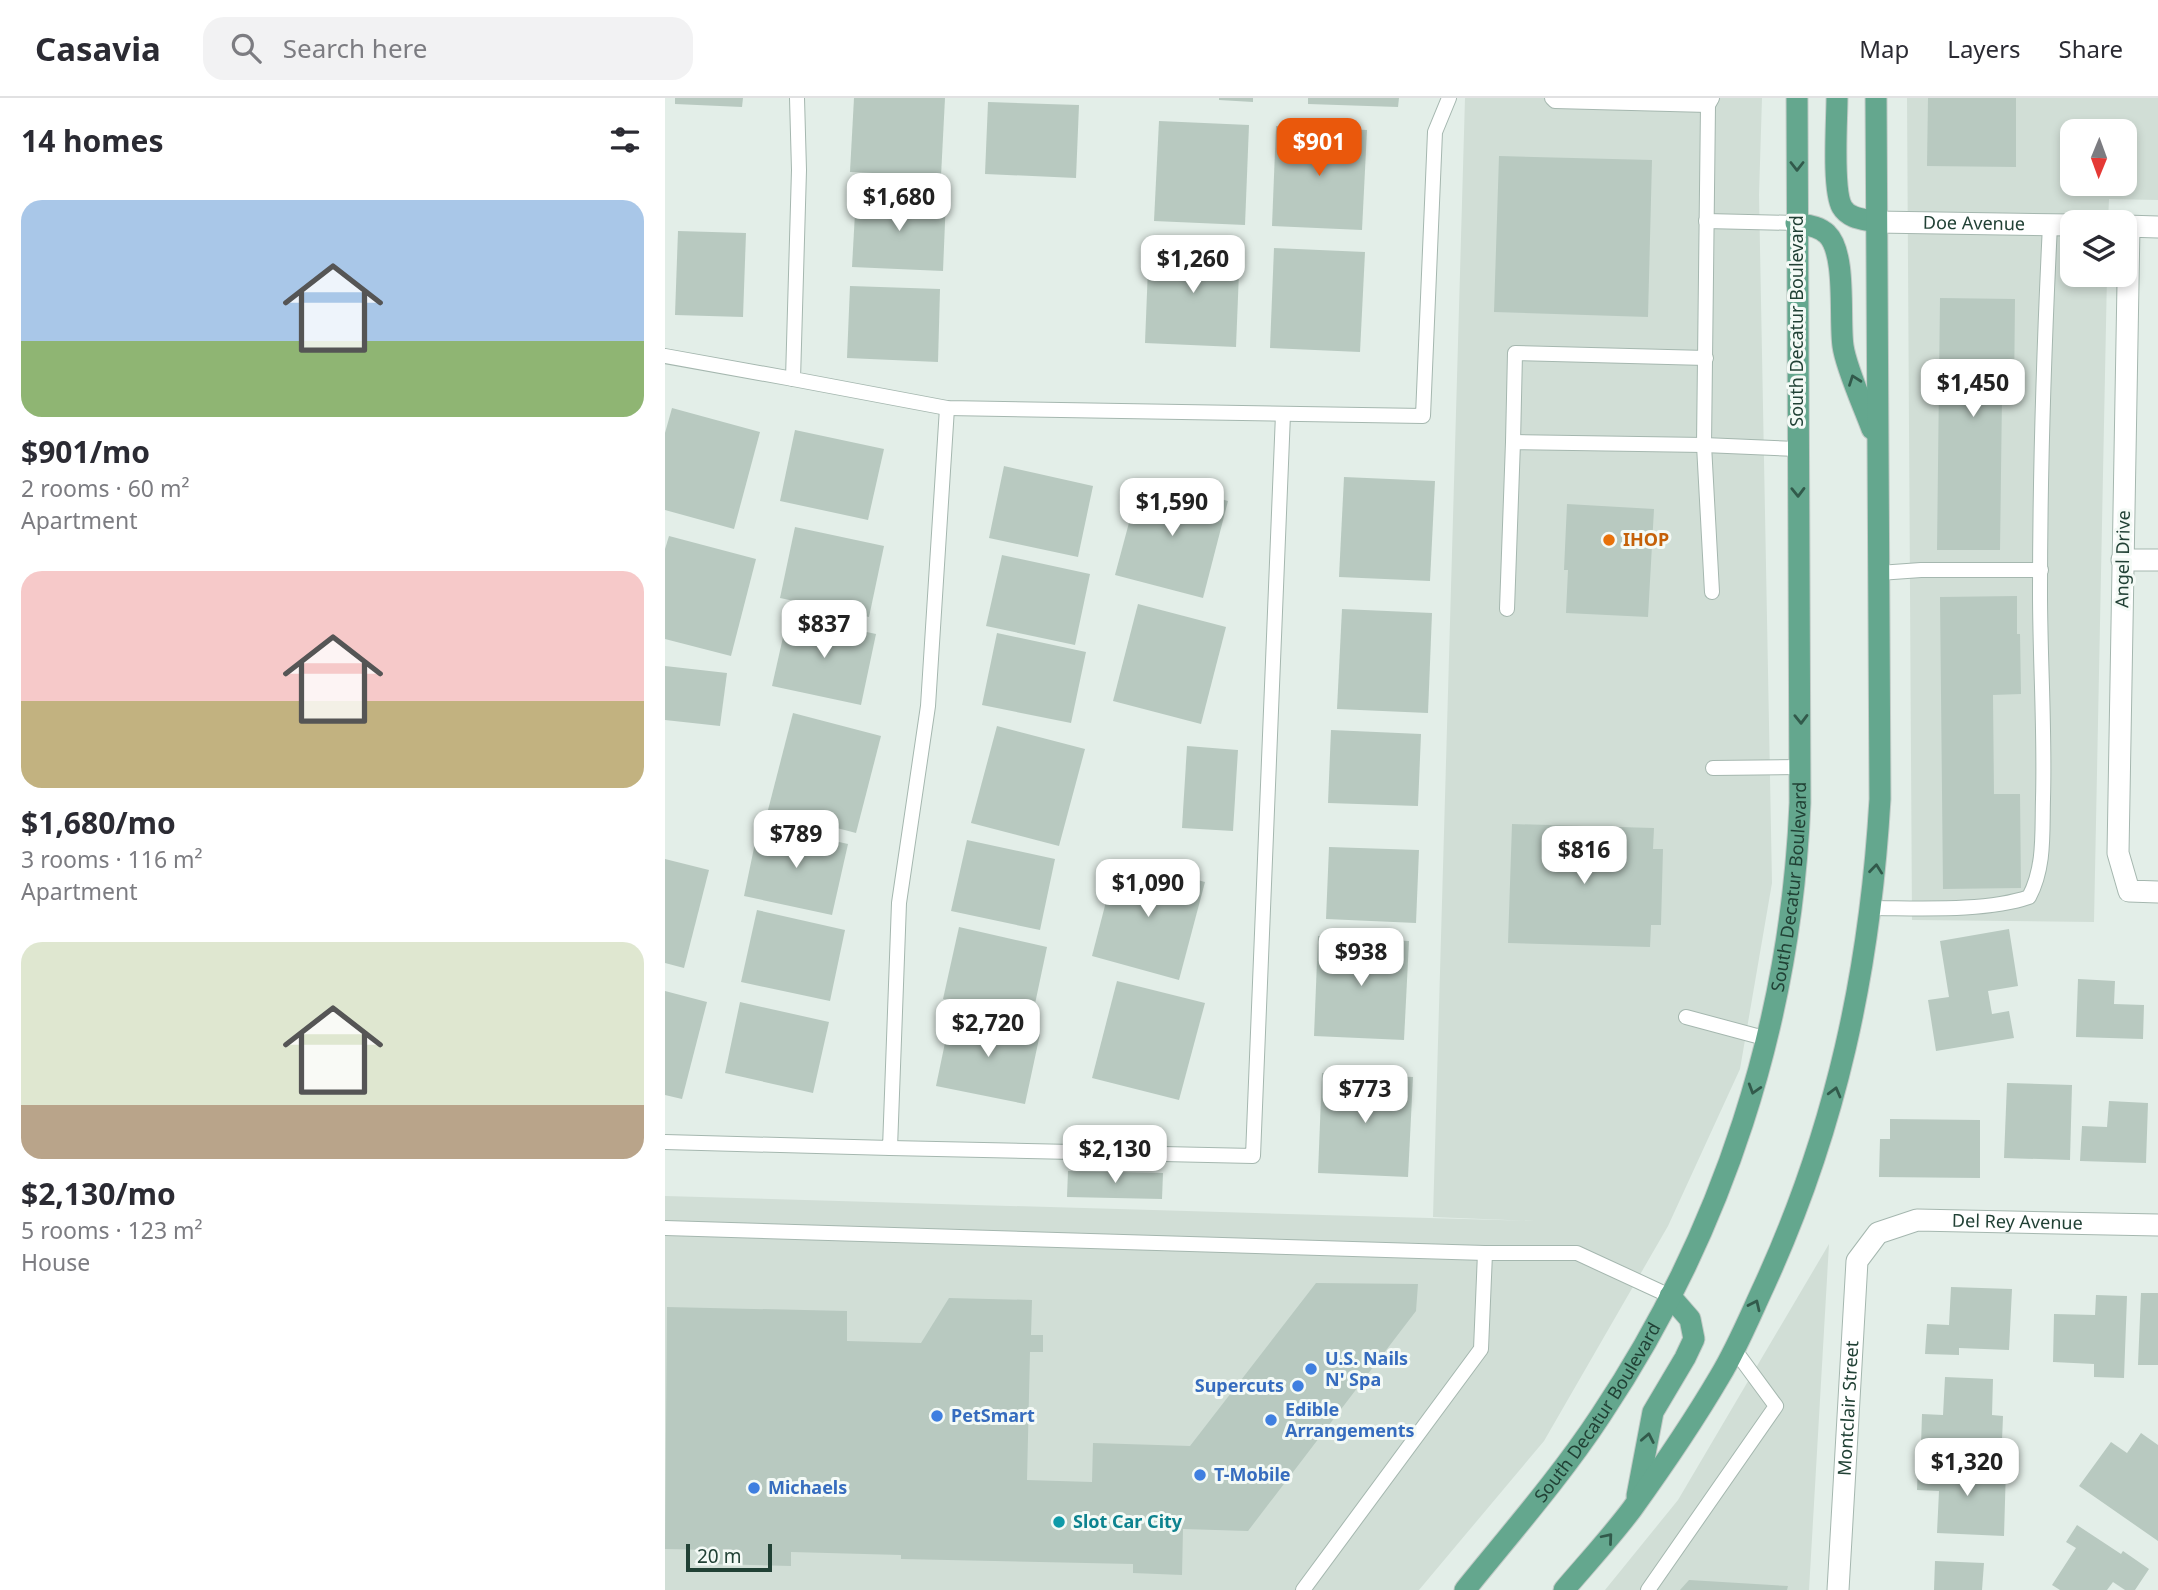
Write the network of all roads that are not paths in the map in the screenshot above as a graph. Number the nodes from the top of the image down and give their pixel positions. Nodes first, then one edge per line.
1 (797, 98) edge
2 (1449, 98) edge
3 (1552, 98) edge
4 (1797, 98) edge
5 (1837, 98) edge
6 (1876, 98) edge
7 (1710, 101) edge
8 (1706, 221) junction
9 (1876, 222) junction
10 (1796, 223) junction
11 (2050, 225) junction
12 (2060, 225) edge
13 (2137, 226) edge
14 (2158, 227) edge
15 (2126, 287) edge
16 (665, 356) edge
17 (1706, 358) junction
18 (793, 379) junction
19 (947, 408) junction
20 (1283, 414) junction
21 (1513, 442) junction
22 (1877, 444) junction
23 (1704, 445) junction
24 (1797, 449) junction
25 (2122, 559) junction
26 (2158, 560) edge
27 (2041, 570) junction
28 (1879, 573) junction
29 (1711, 592) dead end
30 (1507, 608) dead end
31 (1800, 767) junction
32 (1713, 768) dead end
33 (2158, 892) edge
34 (1871, 908) junction
35 (1686, 1017) dead end
36 (1768, 1039) junction
37 (665, 1142) edge
38 (890, 1149) junction
39 (2158, 1225) edge
40 (665, 1228) edge
41 (1878, 1233) joint
42 (1485, 1253) junction
43 (1670, 1296) junction
44 (1734, 1349) junction
45 (1635, 1505) junction
46 (1303, 1590) edge
47 (1465, 1590) edge
48 (1564, 1590) edge
49 (1648, 1590) edge
50 (1838, 1590) edge

1 - 18 lane
2 - 20 lane
3 - 7 lane
4 -> 10 main road, South Decatur Boulevard
5 - 9 main road
6 - 9 main road
7 - 8 lane
8 - 10 lane
8 - 17 lane
9 - 11 street, Doe Avenue
9 - 22 main road
22 -> 10 main road
10 - 24 main road, South Decatur Boulevard
11 - 12 street, Doe Avenue
11 - 27 lane
13 - 14 street
15 - 25 street, Angel Drive
16 - 18 lane
17 - 21 lane
17 - 23 lane
18 - 19 lane
19 - 20 lane
19 - 38 lane
20 - 38 lane
21 - 23 lane
21 - 30 lane
22 - 28 main road
23 - 24 lane
23 - 29 lane
24 -> 31 main road, South Decatur Boulevard
25 - 26 street
25 - 33 street, Angel Drive
27 - 28 lane
27 - 34 lane
34 -> 28 main road
31 - 32 lane
31 - 36 main road, South Decatur Boulevard
44 -> 34 main road
35 - 36 lane
36 -> 43 main road, South Decatur Boulevard
37 - 38 lane
39 - 41 street, Del Rey Avenue
40 - 42 lane
41 - 50 street, Montclair Street
42 - 43 lane
42 - 46 lane
45 -> 43 main road
43 - 47 main road, South Decatur Boulevard
44 - 45 main road
44 - 49 lane
48 -> 45 main road

